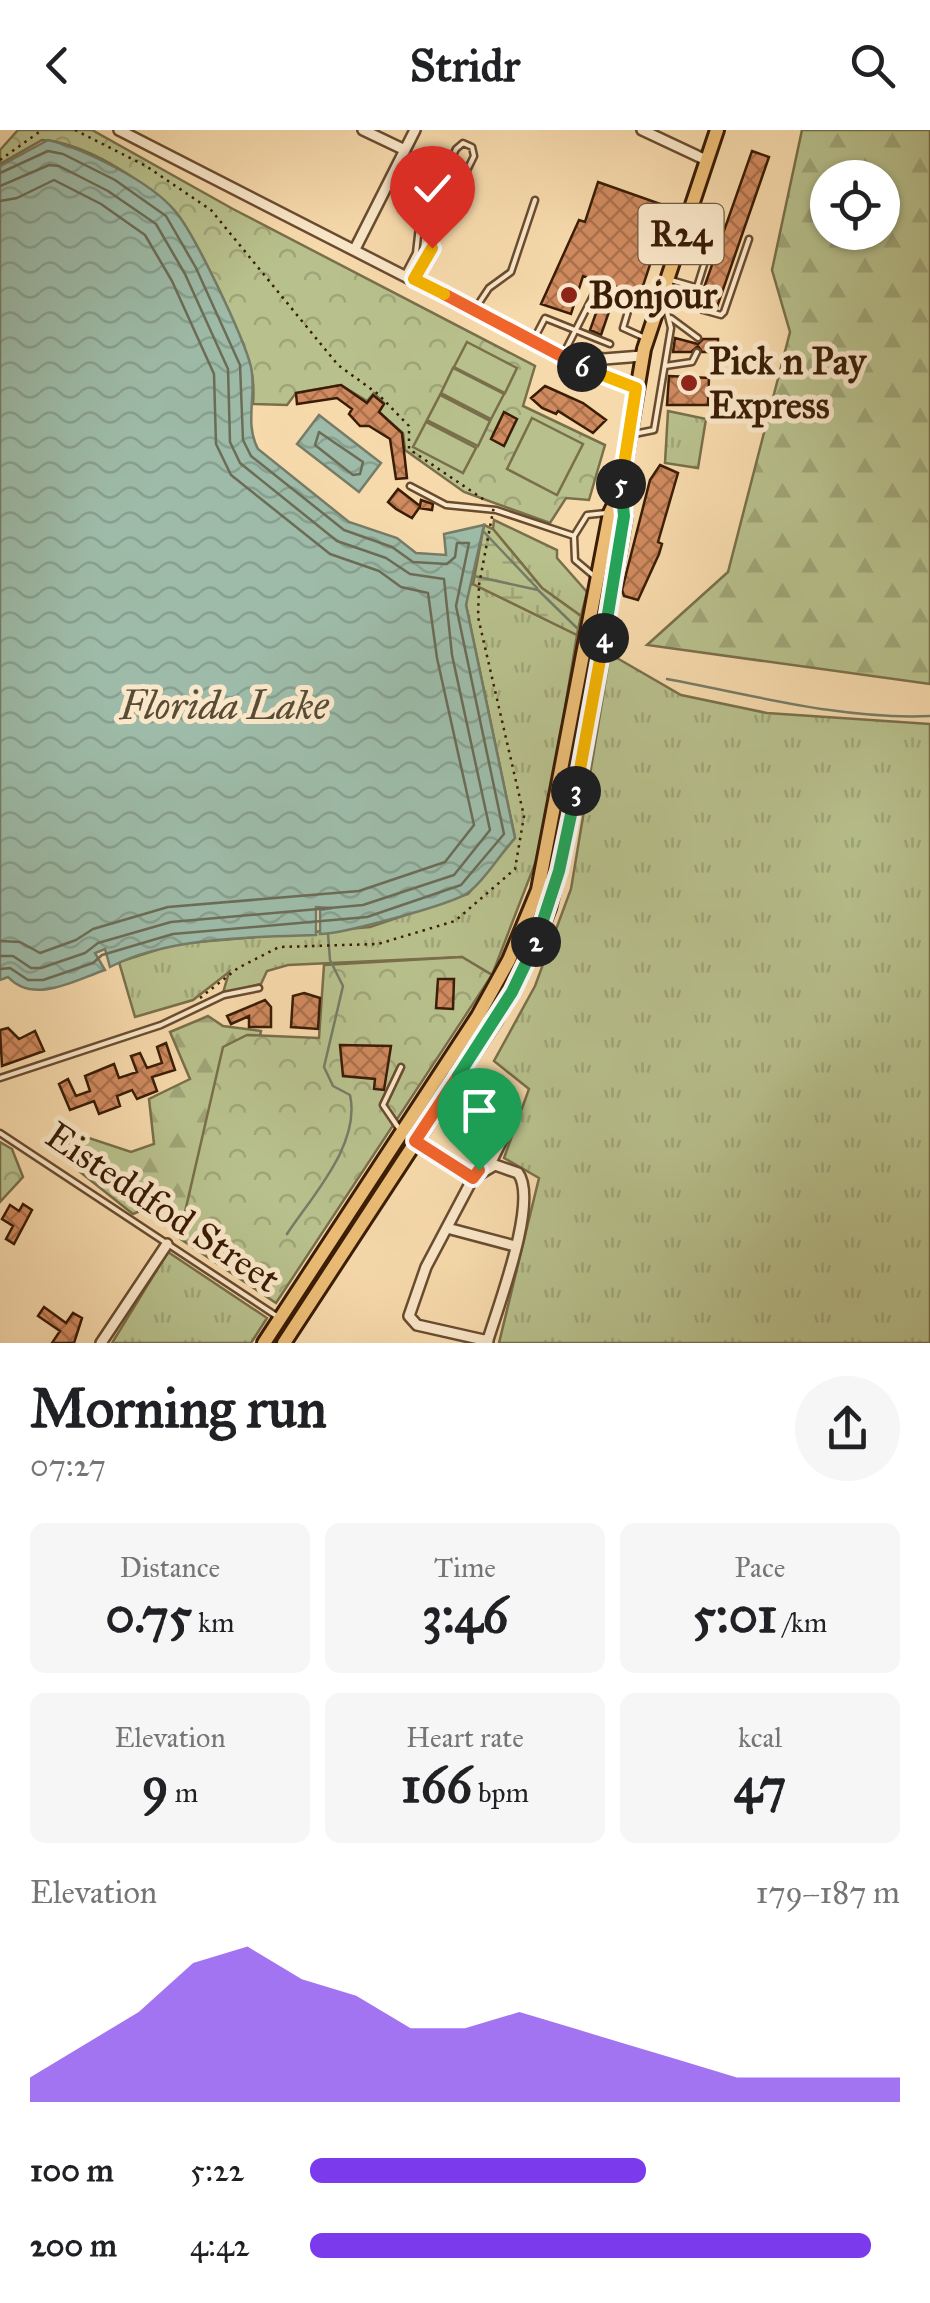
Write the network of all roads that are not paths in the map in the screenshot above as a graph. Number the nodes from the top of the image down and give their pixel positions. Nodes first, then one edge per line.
1 (119, 130) edge
2 (362, 130) edge
3 (415, 130) edge
4 (642, 130) edge
5 (717, 130) edge
6 (405, 150) junction
7 (706, 160) junction
8 (535, 200) dead end
9 (716, 226) dead end
10 (748, 239) dead end
11 (356, 249) junction
12 (410, 276) junction
13 (666, 278) junction
14 (696, 288) junction
15 (632, 298) junction
16 (658, 301) junction
17 (475, 310) junction
18 (671, 318) junction
19 (575, 330) junction
20 (647, 338) junction
21 (698, 338) dead end
22 (534, 339) junction
23 (610, 344) dead end
24 (697, 352) dead end
25 (563, 353) junction
26 (642, 356) junction
27 (666, 366) junction
28 (636, 388) junction
29 (630, 433) junction
30 (410, 486) dead end
31 (620, 492) junction
32 (610, 513) junction
33 (624, 516) junction
34 (574, 536) junction
35 (599, 577) junction
36 (259, 988) dead end
37 (401, 1067) dead end
38 (0, 1078) edge
39 (514, 1116) dead end
40 (402, 1130) junction
41 (0, 1133) edge
42 (415, 1141) junction
43 (489, 1166) junction
44 (473, 1178) junction
45 (447, 1228) junction
46 (168, 1244) junction
47 (515, 1246) junction
48 (280, 1318) junction
49 (296, 1326) junction
50 (432, 1328) junction
51 (488, 1342) edge
52 (101, 1343) edge
53 (264, 1343) edge
54 (284, 1343) edge
55 (428, 1343) edge

1 - 11 street
2 - 6 street
3 - 6 street
4 - 7 street
5 - 7 main road, R24
6 - 11 street
7 - 13 main road, R24
8 - 17 lane
9 - 14 lane
10 - 14 lane
11 - 12 street
12 - 12 lane
12 - 17 street
13 - 14 lane
13 - 16 main road, R24
15 - 16 lane
15 - 19 lane
15 - 20 lane
16 - 18 lane
16 - 20 main road, R24
17 - 22 street
18 - 21 lane
18 - 27 lane
19 - 22 lane
19 - 23 lane
19 - 25 lane
20 - 26 main road, R24
22 - 25 street
24 - 27 lane
25 - 26 street
25 - 28 street
26 - 28 main road, R24
27 - 29 lane
28 - 29 main road, R24
29 - 31 main road, R24
30 - 34 lane
31 - 32 main road, R24
31 - 33 main road, R24
32 - 33 lane
32 - 34 lane
32 - 35 main road, R24
33 - 42 main road, R24
34 - 35 lane
35 - 40 main road, R24
36 - 38 lane, Eisteddfod Street
37 - 40 lane
39 - 43 street
40 - 42 street
40 - 48 main road, R24
41 - 46 lane, Eisteddfod Street
42 - 44 street
42 - 49 main road, R24
43 - 44 street
43 - 47 street
44 - 45 street
45 - 47 street
45 - 50 street
46 - 48 lane, Eisteddfod Street
46 - 52 street
47 - 51 street
48 - 49 lane, Eisteddfod Street
48 - 53 main road, R24
49 - 54 main road, R24
50 - 51 street
50 - 55 street

